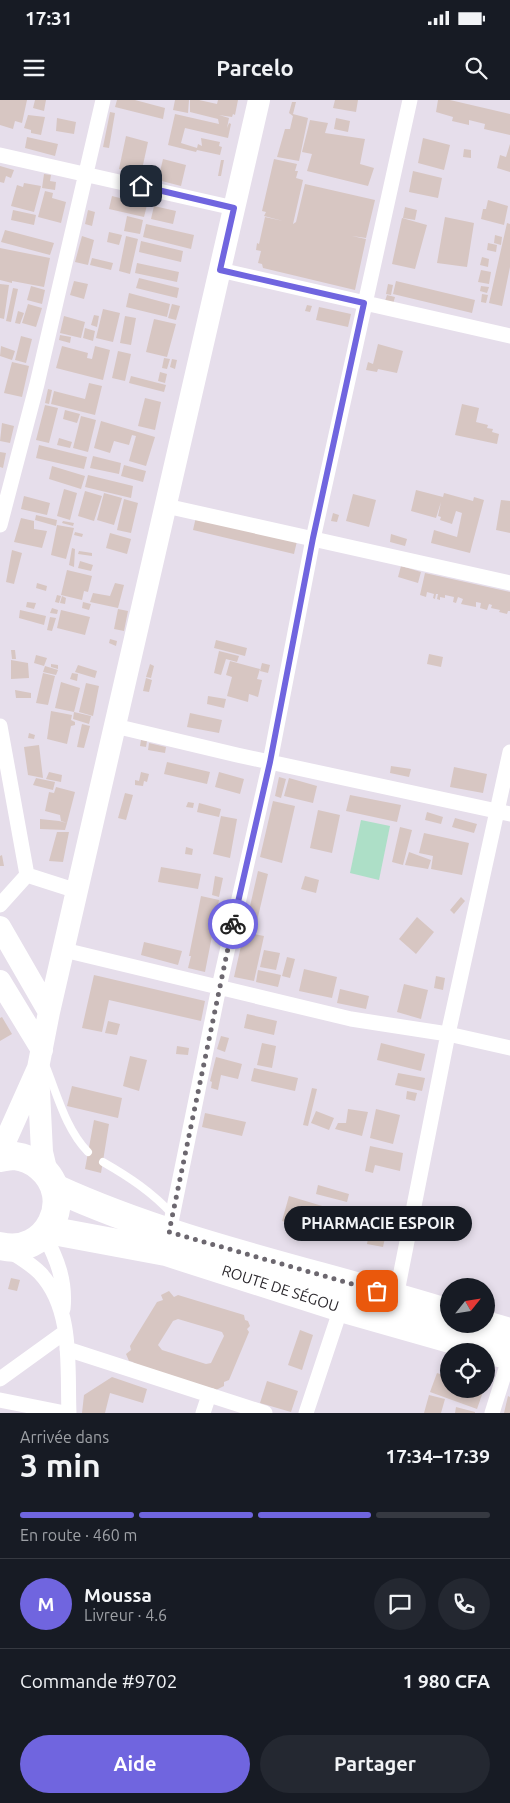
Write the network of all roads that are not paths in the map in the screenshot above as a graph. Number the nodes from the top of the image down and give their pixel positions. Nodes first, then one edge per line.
1 (103, 100) edge
2 (259, 100) edge
3 (410, 100) edge
4 (0, 155) edge
5 (85, 173) junction
6 (234, 208) junction
7 (220, 270) junction
8 (364, 303) junction
9 (510, 336) edge
10 (166, 506) junction
11 (0, 525) edge
12 (313, 538) junction
13 (510, 583) edge
14 (0, 726) edge
15 (116, 726) junction
16 (510, 752) edge
17 (270, 762) junction
18 (504, 813) edge
19 (27, 874) junction
20 (77, 891) junction
21 (0, 905) edge
22 (0, 927) edge
23 (64, 950) junction
24 (0, 981) edge
25 (219, 987) junction
26 (50, 1012) junction
27 (448, 1034) junction
28 (510, 1048) edge
29 (40, 1057) junction
30 (88, 1152) dead end
31 (0, 1153) edge
32 (0, 1158) edge
33 (103, 1162) dead end
34 (51, 1180) junction
35 (171, 1223) junction
36 (46, 1232) junction
37 (1, 1246) edge
38 (396, 1296) junction
39 (341, 1308) junction
40 (440, 1310) edge
41 (63, 1316) junction
42 (495, 1328) edge
43 (65, 1332) junction
44 (510, 1332) edge
45 (67, 1349) junction
46 (510, 1356) edge
47 (0, 1379) edge
48 (209, 1395) junction
49 (0, 1400) edge
50 (64, 1413) edge
51 (69, 1413) edge
52 (203, 1413) edge
53 (265, 1413) edge
54 (306, 1413) edge
55 (492, 1413) edge

1 - 5 street
2 - 6 main road
3 - 8 street
4 - 5 street
5 - 6 street
5 - 11 street
6 - 7 main road
7 - 8 street
7 - 10 main road
8 - 9 street
8 - 12 street
10 - 12 street
10 - 15 main road
12 - 13 street
12 - 17 street
14 - 19 street
15 - 17 street
15 - 20 main road
16 - 18 street
17 - 18 street
17 - 25 street
18 - 27 street
19 - 20 street
19 - 21 street
20 - 23 main road
22 - 26 main road
23 - 25 street
23 - 26 main road
24 - 29 main road
25 - 27 street
25 - 35 street
26 - 29 main road
27 - 28 street
27 - 38 street
29 - 30 lane
29 - 31 main road
29 - 34 main road
32 - 34 highway, ROUTE DE SÉGOU
33 - 35 lane
34 - 35 highway, ROUTE DE SÉGOU
34 - 36 highway
35 - 38 highway, ROUTE DE SÉGOU
36 - 37 highway
36 - 39 highway, ROUTE DE SÉGOU
36 - 41 street
37 - 41 street
38 - 40 highway, ROUTE DE SÉGOU
39 - 46 highway, ROUTE DE SÉGOU
39 - 54 street
41 - 43 street
42 - 44 highway
43 - 45 street
43 - 47 street
45 - 48 street
45 - 51 street
46 - 55 street
48 - 52 street
48 - 53 street
49 - 50 street

